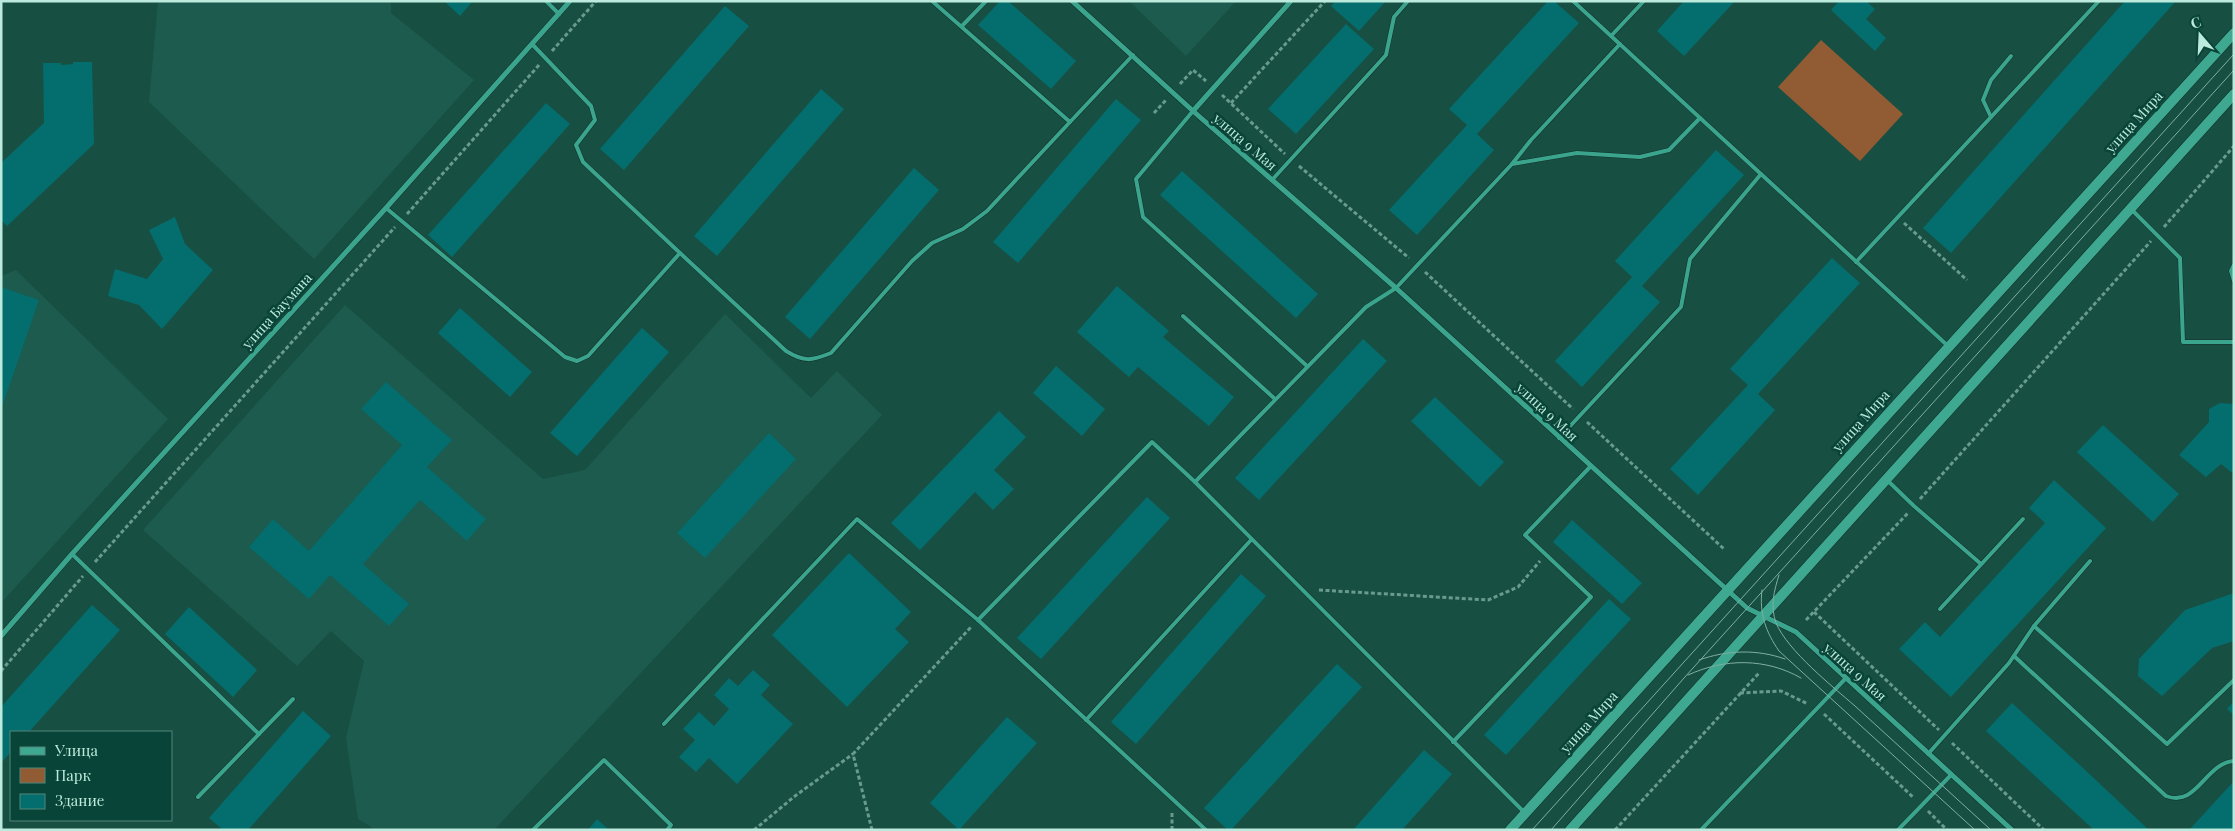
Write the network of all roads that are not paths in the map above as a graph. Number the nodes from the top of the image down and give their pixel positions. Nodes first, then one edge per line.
1 (546, 1) edge
2 (570, 1) edge
3 (932, 1) edge
4 (986, 1) edge
5 (1072, 1) edge
6 (1291, 1) edge
7 (1408, 1) edge
8 (1573, 1) edge
9 (1644, 1) edge
10 (2099, 1) edge
11 (559, 14) junction
12 (962, 26) junction
13 (2234, 33) edge
14 (1611, 36) junction
15 (532, 44) junction
16 (1620, 44) junction
17 (1133, 55) junction
18 (2011, 56) dead end
19 (2234, 94) edge
20 (1193, 111) junction
21 (1991, 117) junction
22 (1700, 118) junction
23 (1070, 122) junction
24 (1512, 164) junction
25 (1761, 174) junction
26 (1272, 180) junction
27 (386, 208) junction
28 (2130, 208) junction
29 (680, 253) junction
30 (1856, 262) junction
31 (2234, 265) edge
32 (2234, 281) edge
33 (1396, 288) junction
34 (1183, 316) dead end
35 (2234, 342) edge
36 (1948, 346) junction
37 (1307, 366) junction
38 (1275, 399) junction
39 (1558, 438) junction
40 (1590, 467) junction
41 (1885, 479) junction
42 (1195, 482) junction
43 (2024, 520) dead end
44 (1251, 540) junction
45 (72, 554) junction
46 (2090, 561) dead end
47 (1981, 564) junction
48 (1727, 590) junction
49 (1940, 609) dead end
50 (1762, 616) junction
51 (978, 620) junction
52 (2034, 626) junction
53 (1, 636) edge
54 (2014, 656) junction
55 (1846, 678) junction
56 (2234, 680) edge
57 (293, 699) dead end
58 (1086, 720) junction
59 (664, 724) dead end
60 (259, 734) junction
61 (1453, 742) junction
62 (1928, 754) junction
63 (2234, 761) edge
64 (1952, 775) junction
65 (198, 797) dead end
66 (1525, 814) junction
67 (532, 830) edge
68 (666, 830) edge
69 (1206, 830) edge
70 (1510, 830) edge
71 (1570, 830) edge
72 (1701, 830) edge
73 (1898, 830) edge
74 (2012, 830) edge

1 - 11 lane
2 - 11 street, улица Баумана
3 - 12 lane
4 - 12 lane
5 - 17 street, улица 9 Мая
6 - 20 street
7 - 26 lane
8 - 14 lane
9 - 14 lane
10 - 21 lane
11 - 15 street, улица Баумана
12 - 23 lane
13 - 36 main road, улица Мира
14 - 16 lane
15 - 27 street, улица Баумана
15 - 29 lane
16 - 22 lane
16 - 24 lane
17 - 20 street, улица 9 Мая
17 - 23 lane
18 - 21 lane
19 - 28 main road
20 - 26 street, улица 9 Мая
20 - 37 lane
21 - 30 lane
22 - 24 lane
22 - 25 lane
23 - 29 lane
24 - 33 lane
25 - 30 lane
25 - 39 lane
26 - 33 street, улица 9 Мая
27 - 29 lane
27 - 45 street, улица Баумана
28 - 35 lane
28 - 41 main road
30 - 36 lane
31 - 32 lane
33 - 37 lane
33 - 39 street, улица 9 Мая
34 - 38 lane
36 - 48 main road, улица Мира
37 - 38 lane
38 - 42 lane
39 - 40 street, улица 9 Мая
40 - 48 street, улица 9 Мая
40 - 61 lane
41 - 47 lane
41 - 50 main road
42 - 44 lane
42 - 51 lane
43 - 47 lane
44 - 58 lane
44 - 61 lane
45 - 53 street, улица Баумана
45 - 60 lane
46 - 52 lane
47 - 49 lane
48 - 50 street, улица 9 Мая
48 - 66 main road, улица Мира
50 - 55 street, улица 9 Мая
50 - 71 main road
51 - 58 lane
51 - 59 lane
52 - 54 lane
52 - 56 lane
54 - 62 lane
54 - 63 lane
55 - 62 street, улица 9 Мая
55 - 72 lane
57 - 60 lane
58 - 69 lane
60 - 65 lane
61 - 66 lane
62 - 64 street, улица 9 Мая
64 - 73 lane
64 - 74 street, улица 9 Мая
66 - 70 main road, улица Мира
67 - 68 lane

